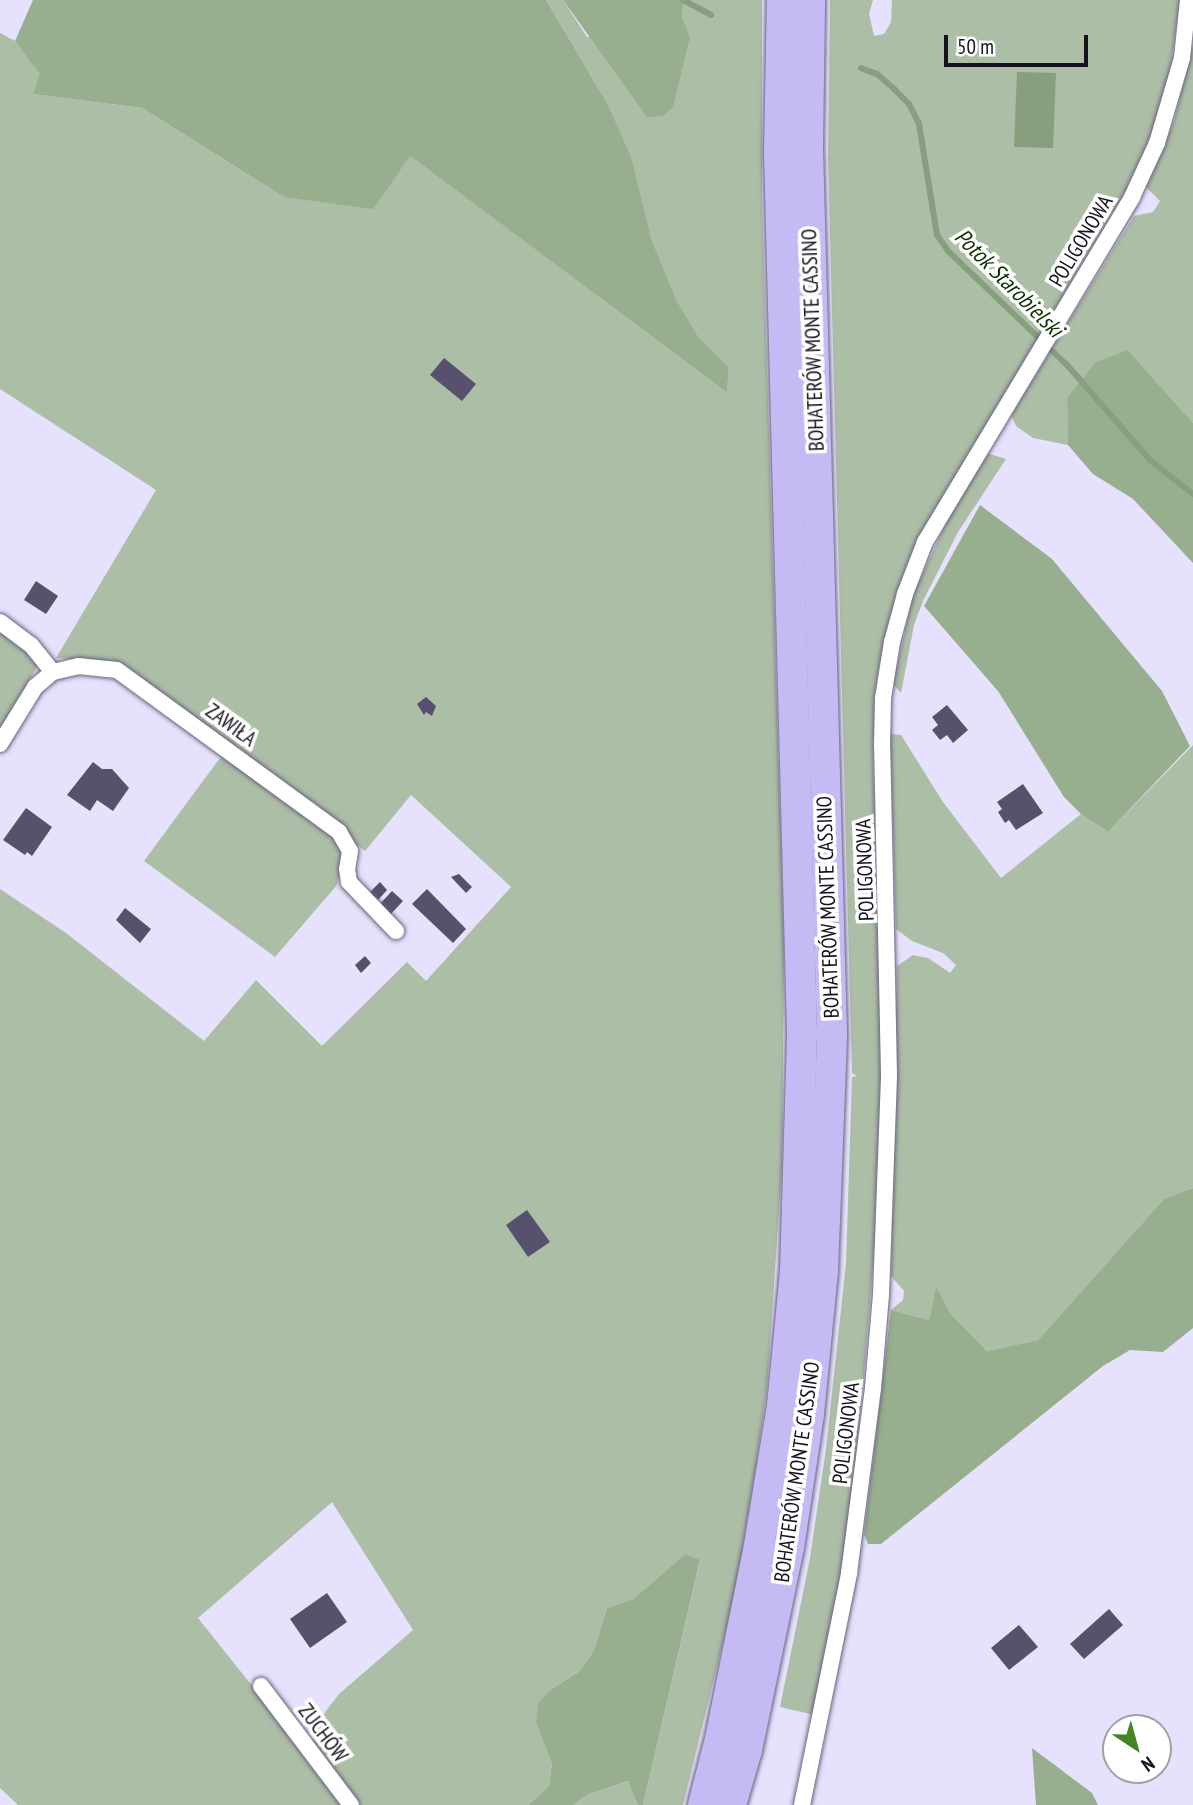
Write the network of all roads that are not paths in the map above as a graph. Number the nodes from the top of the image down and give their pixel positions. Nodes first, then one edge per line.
1 (782, 0) edge
2 (810, 0) edge
3 (1188, 0) edge
4 (0, 622) edge
5 (53, 672) junction
6 (0, 744) edge
7 (396, 931) dead end
8 (261, 1686) dead end
9 (351, 1805) edge
10 (703, 1805) edge
11 (731, 1805) edge
12 (802, 1805) edge

1 - 10 highway, BOHATERÓW MONTE CASSINO
2 - 11 highway, BOHATERÓW MONTE CASSINO
3 - 12 street, POLIGONOWA
4 - 5 street
5 - 6 street
5 - 7 street, ZAWIŁA
8 - 9 street, ZUCHÓW

